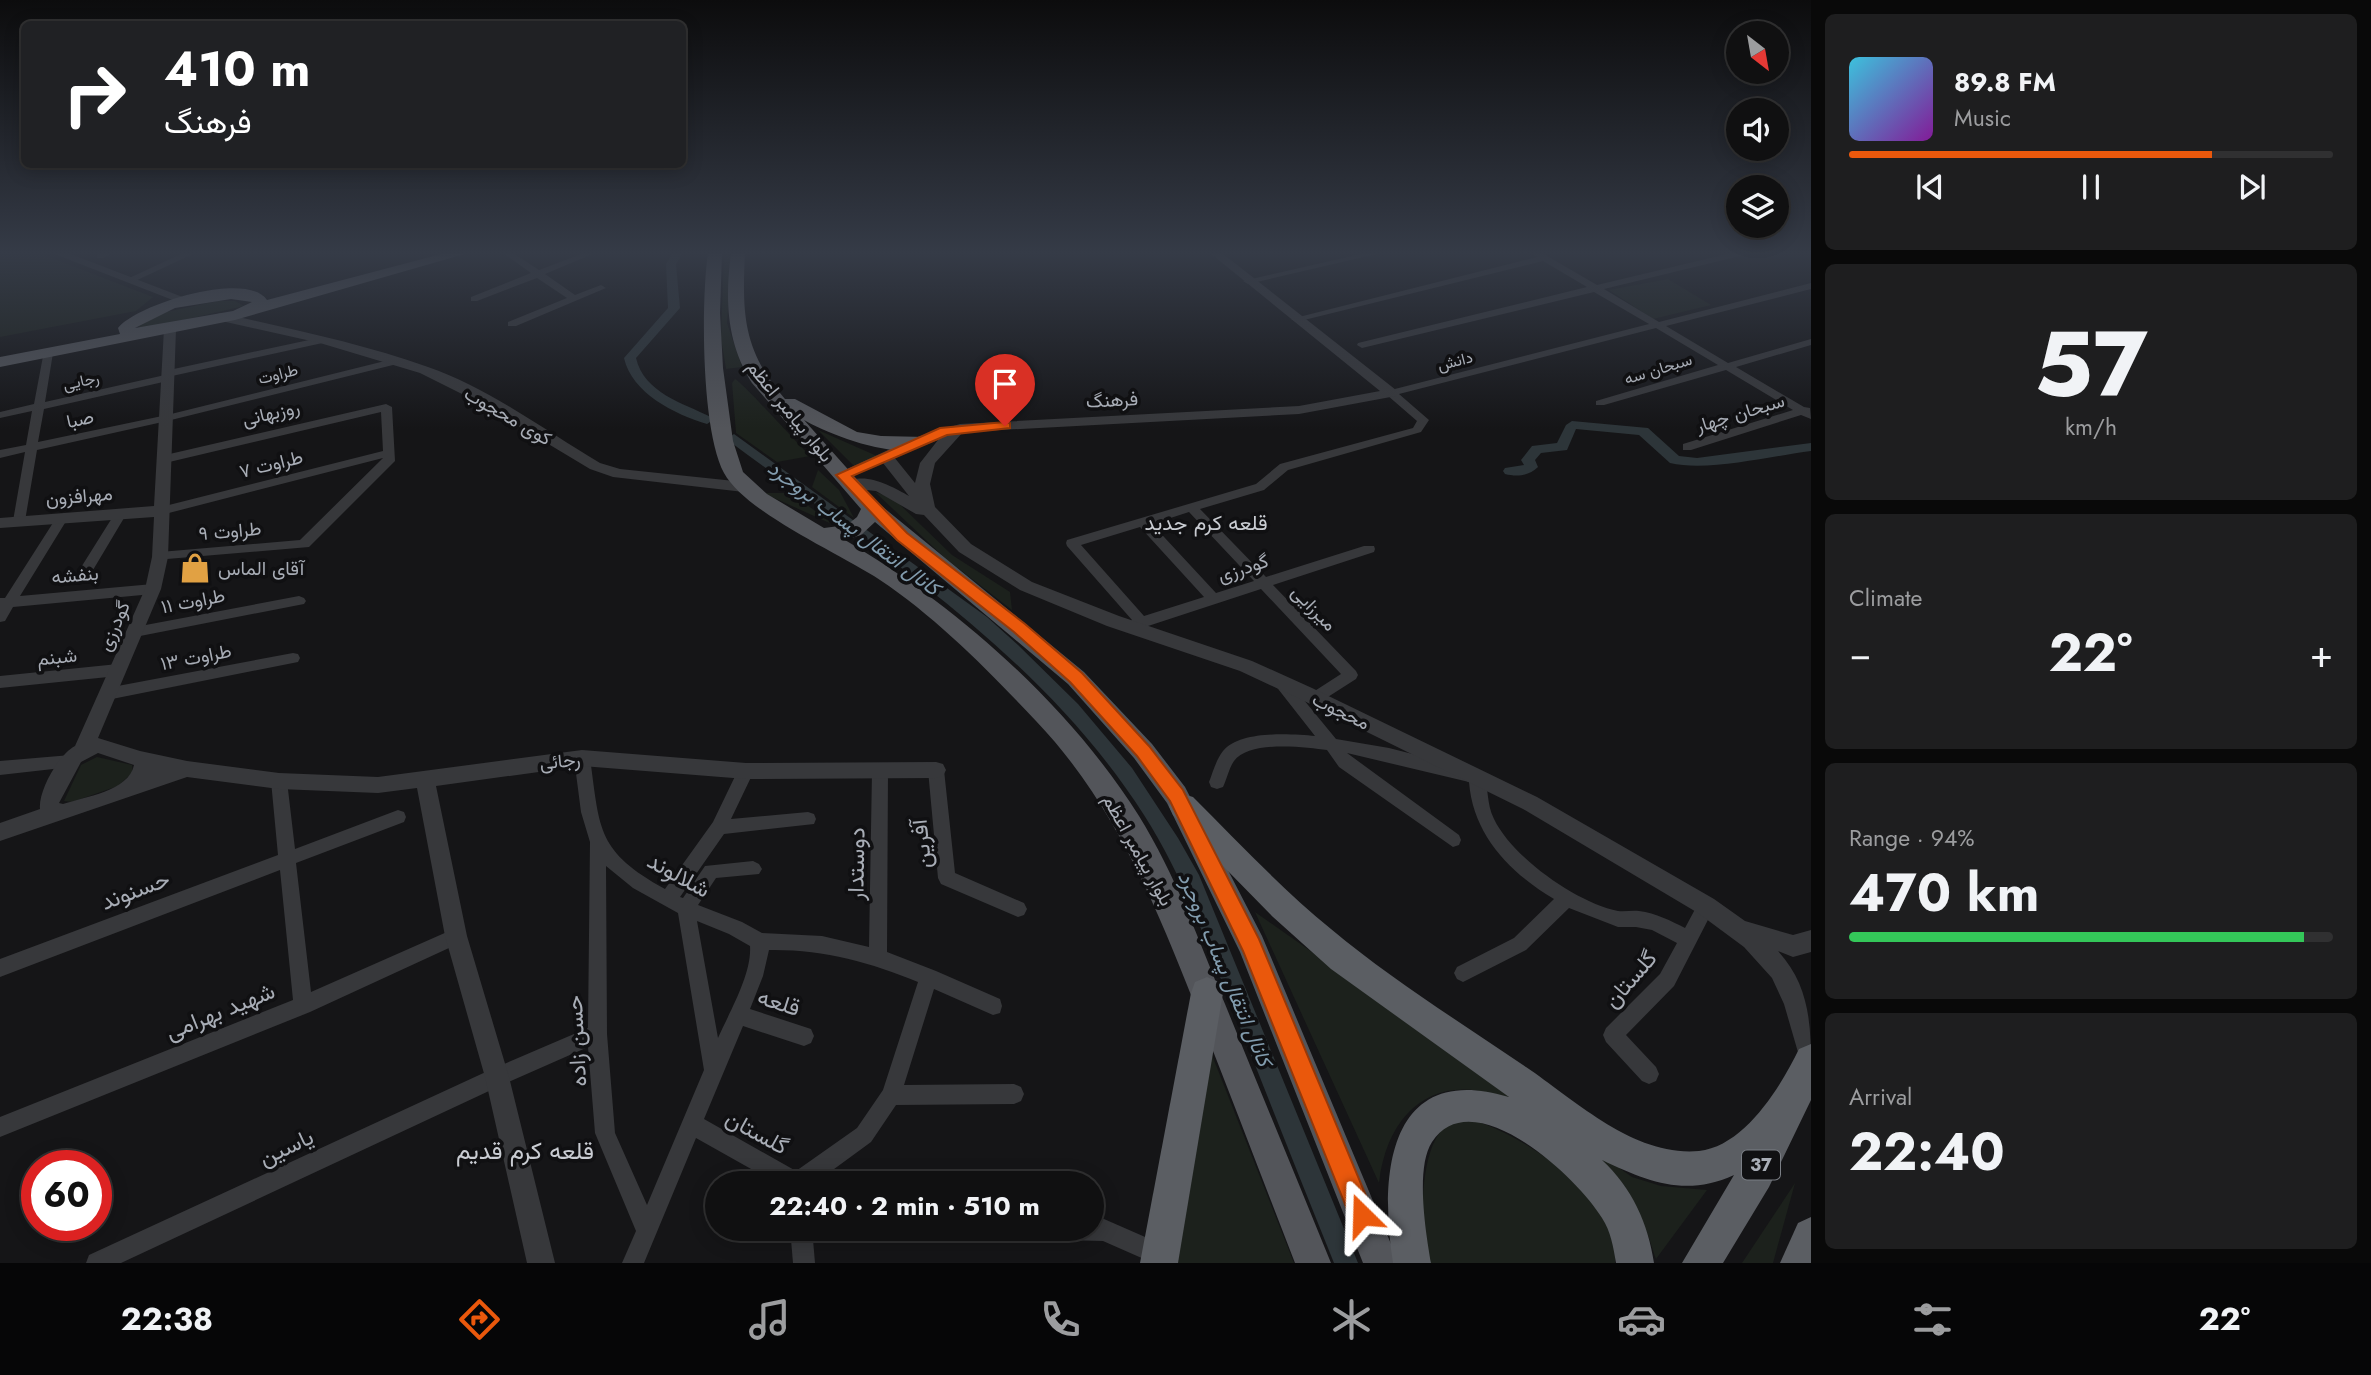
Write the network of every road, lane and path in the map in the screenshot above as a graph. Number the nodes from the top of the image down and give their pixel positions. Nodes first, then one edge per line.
1 (150, 312) edge
2 (233, 312) edge
3 (260, 312) edge
4 (542, 312) edge
5 (709, 312) edge
6 (735, 312) edge
7 (1287, 312) edge
8 (1323, 312) edge
9 (1494, 312) edge
10 (1634, 312) edge
11 (1711, 312) edge
12 (221, 317) junction
13 (1296, 319) junction
14 (130, 322) junction
15 (512, 324) dead end
16 (1657, 326) junction
17 (273, 328) junction
18 (170, 329) junction
19 (145, 334) junction
20 (323, 340) junction
21 (1811, 342) edge
22 (1362, 345) dead end
23 (0, 347) edge
24 (48, 353) junction
25 (397, 361) junction
26 (0, 362) edge
27 (1725, 365) junction
28 (169, 375) junction
29 (765, 388) junction
30 (1391, 393) junction
31 (1600, 403) dead end
32 (39, 406) junction
33 (1809, 412) edge
34 (0, 415) edge
35 (167, 418) junction
36 (960, 428) junction
37 (919, 441) junction
38 (32, 447) junction
39 (1687, 447) dead end
40 (390, 453) junction
41 (0, 454) edge
42 (886, 457) junction
43 (165, 459) junction
44 (847, 480) junction
45 (744, 487) junction
46 (1191, 507) junction
47 (871, 508) junction
48 (161, 511) junction
49 (121, 513) junction
50 (62, 518) junction
51 (19, 521) junction
52 (1143, 522) junction
53 (0, 523) edge
54 (939, 523) junction
55 (825, 535) junction
56 (1369, 549) dead end
57 (160, 557) junction
58 (85, 572) dead end
59 (1264, 583) junction
60 (153, 589) junction
61 (1214, 600) junction
62 (299, 601) dead end
63 (5, 603) edge
64 (0, 617) edge
65 (1136, 625) junction
66 (135, 632) junction
67 (293, 658) dead end
68 (118, 670) junction
69 (1280, 681) junction
70 (0, 682) edge
71 (107, 694) junction
72 (1315, 698) junction
73 (1328, 745) junction
74 (77, 756) junction
75 (582, 758) junction
76 (141, 760) junction
77 (0, 768) edge
78 (187, 769) junction
79 (746, 771) junction
80 (880, 771) junction
81 (936, 771) joint
82 (1477, 777) junction
83 (425, 779) junction
84 (279, 781) junction
85 (1217, 782) dead end
86 (128, 790) junction
87 (1183, 806) junction
88 (58, 811) junction
89 (398, 817) dead end
90 (808, 819) dead end
91 (719, 827) junction
92 (0, 832) edge
93 (1453, 840) dead end
94 (598, 842) junction
95 (287, 857) junction
96 (753, 869) dead end
97 (1568, 897) junction
98 (668, 899) junction
99 (1706, 906) junction
100 (686, 909) junction
101 (1018, 909) dead end
102 (1735, 925) junction
103 (456, 936) junction
104 (754, 938) junction
105 (1688, 940) junction
106 (1811, 941) edge
107 (878, 958) junction
108 (0, 968) edge
109 (1462, 973) dead end
110 (929, 977) junction
111 (1207, 993) junction
112 (303, 1004) junction
113 (993, 1006) dead end
114 (738, 1014) junction
115 (597, 1034) junction
116 (804, 1036) dead end
117 (1811, 1059) edge
118 (714, 1071) junction
119 (1649, 1074) dead end
120 (497, 1077) junction
121 (1014, 1094) dead end
122 (891, 1095) junction
123 (1795, 1097) junction
124 (692, 1124) junction
125 (0, 1127) edge
126 (776, 1171) edge
127 (814, 1171) edge
128 (646, 1229) junction
129 (1104, 1230) edge
130 (1811, 1236) edge
131 (802, 1241) edge
132 (1160, 1259) edge
133 (97, 1263) edge
134 (541, 1263) edge
135 (633, 1263) edge
136 (804, 1263) edge
137 (1313, 1263) edge
138 (1381, 1263) edge
139 (1412, 1263) edge
140 (1635, 1263) edge
141 (1701, 1263) edge
142 (1799, 1263) edge

1 - 14 main road
2 - 12 main road
3 - 17 street
4 - 15 street
5 - 45 main road, بلوار پیامبر اعظم
6 - 29 main road, بلوار پیامبر اعظم
7 - 13 street
8 - 13 street
9 - 22 street
10 - 16 street
11 - 16 street, دانش
12 - 17 street, کوی محجوب
12 - 18 main road
13 - 30 street
14 - 19 main road
14 - 23 main road
16 - 27 street
16 - 30 street, دانش
17 - 20 street, کوی محجوب
18 - 19 main road
18 - 28 street, گودرزی
19 - 24 main road
20 - 25 street, کوی محجوب
20 - 28 street, رجایی
21 - 27 street, سبحان سه
24 - 26 main road
24 - 32 street
25 - 35 street, طراوت
25 - 45 street, کوی محجوب
27 - 31 street, سبحان سه
27 - 33 street
28 - 32 street, رجایی
28 - 35 street, گودرزی
29 - 37 main road
29 - 44 main road, بلوار پیامبر اعظم
30 - 36 street, فرهنگ
30 - 46 street
32 - 34 street, رجایی
32 - 38 street
33 - 39 street, سبحان چهار
35 - 38 street, صبا
35 - 43 street, گودرزی
36 - 37 street, فرهنگ
36 - 54 street
37 - 42 street, فرهنگ
38 - 41 street, صبا
38 - 51 street
40 - 43 street, روزبهانی
40 - 48 street, طراوت ۷
40 - 57 street, طراوت ۹
42 - 44 street, فرهنگ
42 - 54 street
43 - 48 street, گودرزی
44 - 47 main road, بلوار پیامبر اعظم
44 - 54 street
45 - 55 main road, بلوار پیامبر اعظم
46 - 52 street
46 - 59 street, میرزایی
47 - 55 main road
47 - 87 main road, بلوار پیامبر اعظم
48 - 49 street, مهرافزون
48 - 57 street, گودرزی
49 - 50 street, مهرافزون
49 - 58 street
50 - 51 street, مهرافزون
50 - 63 street
51 - 53 street, مهرافزون
52 - 61 street
52 - 65 street
54 - 65 street, محجوب
55 - 111 main road, بلوار پیامبر اعظم
56 - 59 street, گودرزی
57 - 60 street, گودرزی
59 - 61 street, گودرزی
59 - 72 street, میرزایی
60 - 63 street, بنفشه
60 - 66 street, گودرزی
61 - 65 street, گودرزی
62 - 66 street, طراوت ۱۱
63 - 64 street
65 - 69 street, محجوب
66 - 68 street, گودرزی
67 - 71 street, طراوت ۱۳
68 - 70 street, شبنم
68 - 71 street, گودرزی
69 - 72 street, محجوب
69 - 73 street
71 - 74 street, گودرزی
72 - 82 street, محجوب
73 - 82 street
73 - 85 street
73 - 93 street
74 - 76 street, رجائی
74 - 77 street
74 - 88 street, گودرزی
75 - 79 street, رجائی
75 - 83 street, رجائی
75 - 94 street
76 - 78 street, رجائی
76 - 86 street
78 - 84 street, رجائی
78 - 86 street, رجائی
79 - 80 street, رجائی
79 - 91 street
80 - 81 street, رجائی
80 - 107 street, دوستدار
81 - 101 street, آفرین
82 - 97 street
82 - 99 street, محجوب
83 - 84 street, رجائی
83 - 103 street
84 - 95 street
86 - 88 street, رجائی
87 - 123 highway
87 - 138 main road, بلوار پیامبر اعظم
88 - 92 street, رجائی
89 - 95 street, حسنوند
90 - 91 street
91 - 98 street
94 - 98 street, شلالوند
94 - 115 street, حسن زاده
95 - 108 street, حسنوند
95 - 112 street
96 - 100 street
97 - 105 street
97 - 109 street
98 - 100 street, شلالوند
99 - 102 street, محجوب
99 - 105 street, گلستان
100 - 104 street, شلالوند
100 - 118 street
102 - 106 street
102 - 117 street
103 - 112 street, شهید بهرامی
103 - 120 street
104 - 107 street
104 - 114 street
105 - 119 street, گلستان
107 - 110 street
110 - 113 street
110 - 122 street
111 - 132 highway
111 - 137 main road, بلوار پیامبر اعظم
112 - 125 street, شهید بهرامی
114 - 116 street, قلعه
114 - 118 street
115 - 120 street, یاسین
115 - 128 street, حسن زاده
117 - 123 highway, 37
118 - 124 street
120 - 133 street, یاسین
120 - 134 street
121 - 122 street
122 - 127 street
123 - 141 highway, 37
124 - 126 street, گلستان
124 - 128 street
128 - 135 street
129 - 132 street
130 - 142 highway
131 - 136 street
139 - 140 highway

